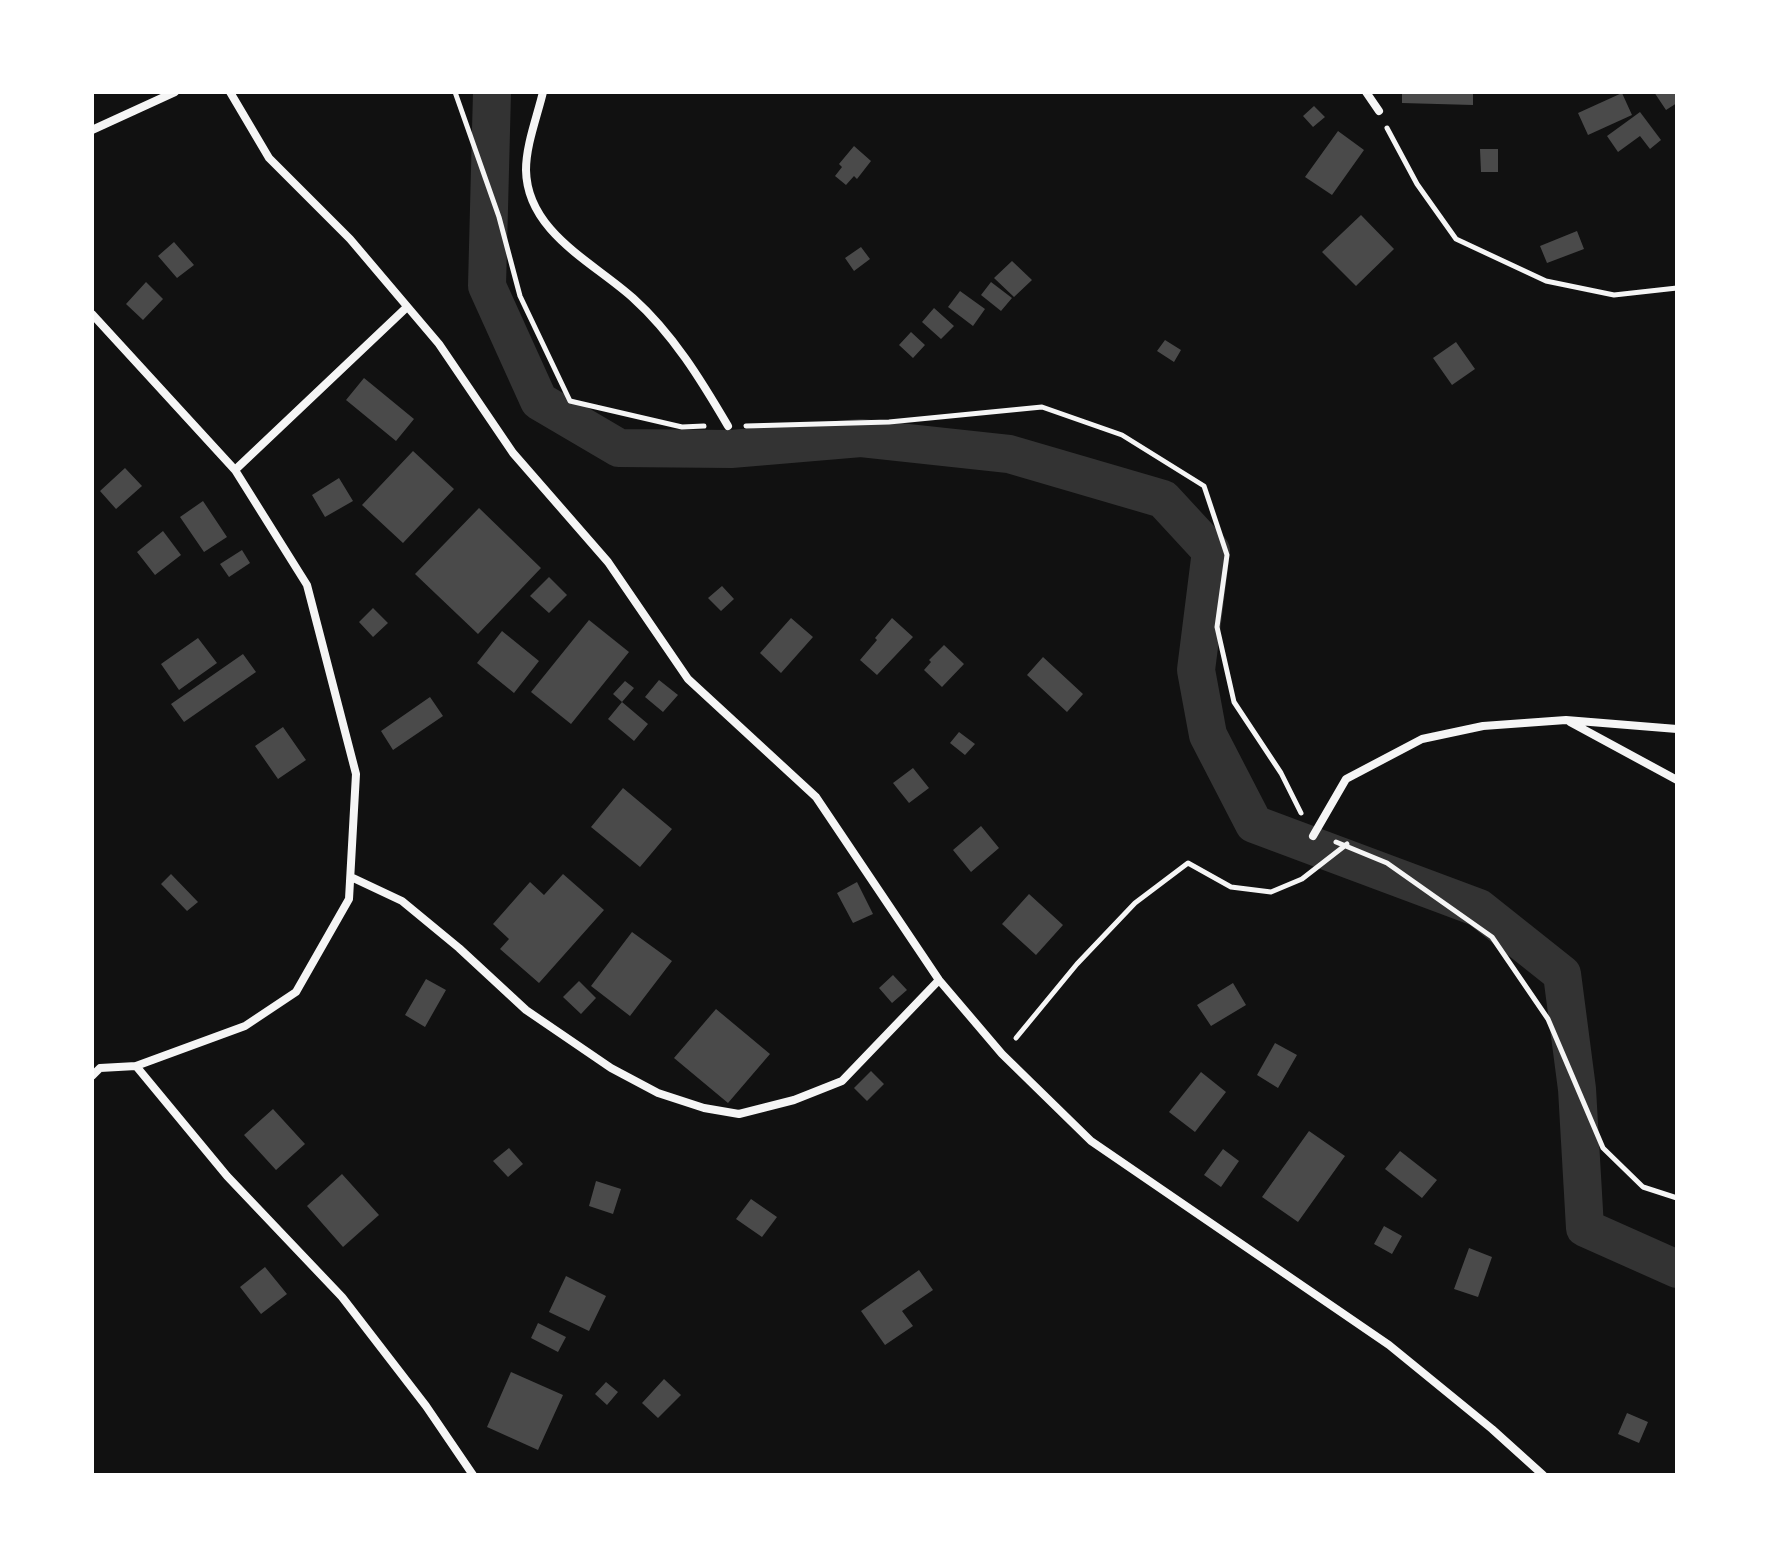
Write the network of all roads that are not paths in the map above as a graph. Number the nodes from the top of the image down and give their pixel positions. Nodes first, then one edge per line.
1 (175, 92) edge
2 (230, 92) edge
3 (543, 92) edge
4 (1366, 92) edge
5 (1379, 111) road end
6 (92, 130) edge
7 (407, 307) junction
8 (92, 314) edge
9 (728, 426) road end
10 (235, 470) junction
11 (1566, 720) junction
12 (1677, 729) edge
13 (1677, 780) edge
14 (1313, 836) road end
15 (351, 877) junction
16 (939, 980) junction
17 (136, 1066) junction
18 (96, 1067) edge
19 (92, 1076) edge
20 (473, 1475) edge
21 (1543, 1475) edge

1 - 6 street
2 - 7 street
3 - 9 street
4 - 5 street
7 - 10 street
7 - 16 street
8 - 10 street
10 - 15 street
11 - 12 street
11 - 13 street
11 - 14 street
15 - 16 street
15 - 17 street
16 - 21 street
17 - 18 street
17 - 20 street
18 - 19 street

